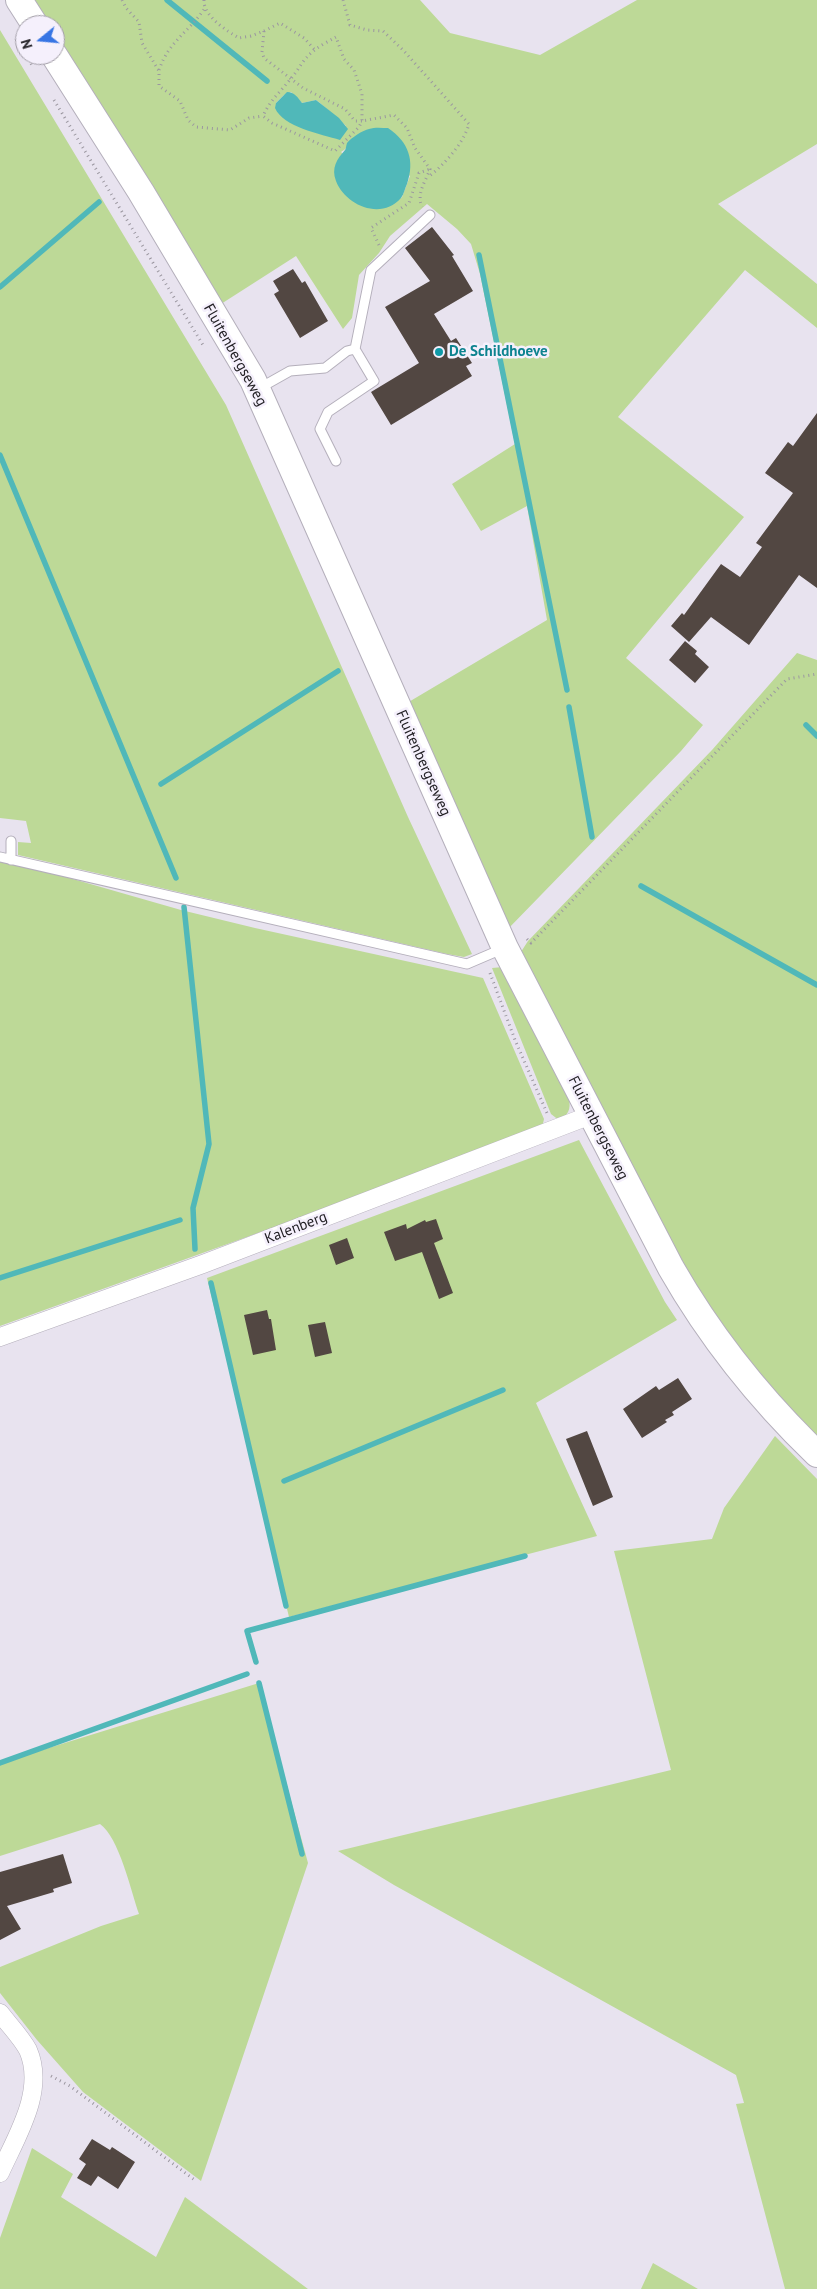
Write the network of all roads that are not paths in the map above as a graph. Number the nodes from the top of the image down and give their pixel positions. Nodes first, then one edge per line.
1 (19, 0) edge
2 (29, 15) edge
3 (46, 65) edge
4 (427, 213) road end
5 (354, 349) junction
6 (257, 390) junction
7 (336, 461) dead end
8 (12, 841) dead end
9 (0, 857) edge
10 (11, 860) junction
11 (505, 948) junction
12 (591, 1115) junction
13 (0, 1337) edge
14 (817, 1454) edge
15 (0, 2013) edge
16 (0, 2173) edge

1 - 2 street
3 - 6 street, Fluitenbergseweg
4 - 5 lane
5 - 6 lane
5 - 7 lane
6 - 11 street, Fluitenbergseweg
8 - 10 lane
9 - 10 lane
10 - 11 lane
11 - 12 street, Fluitenbergseweg
12 - 13 street, Kalenberg
12 - 14 street, Fluitenbergseweg
15 - 16 street

